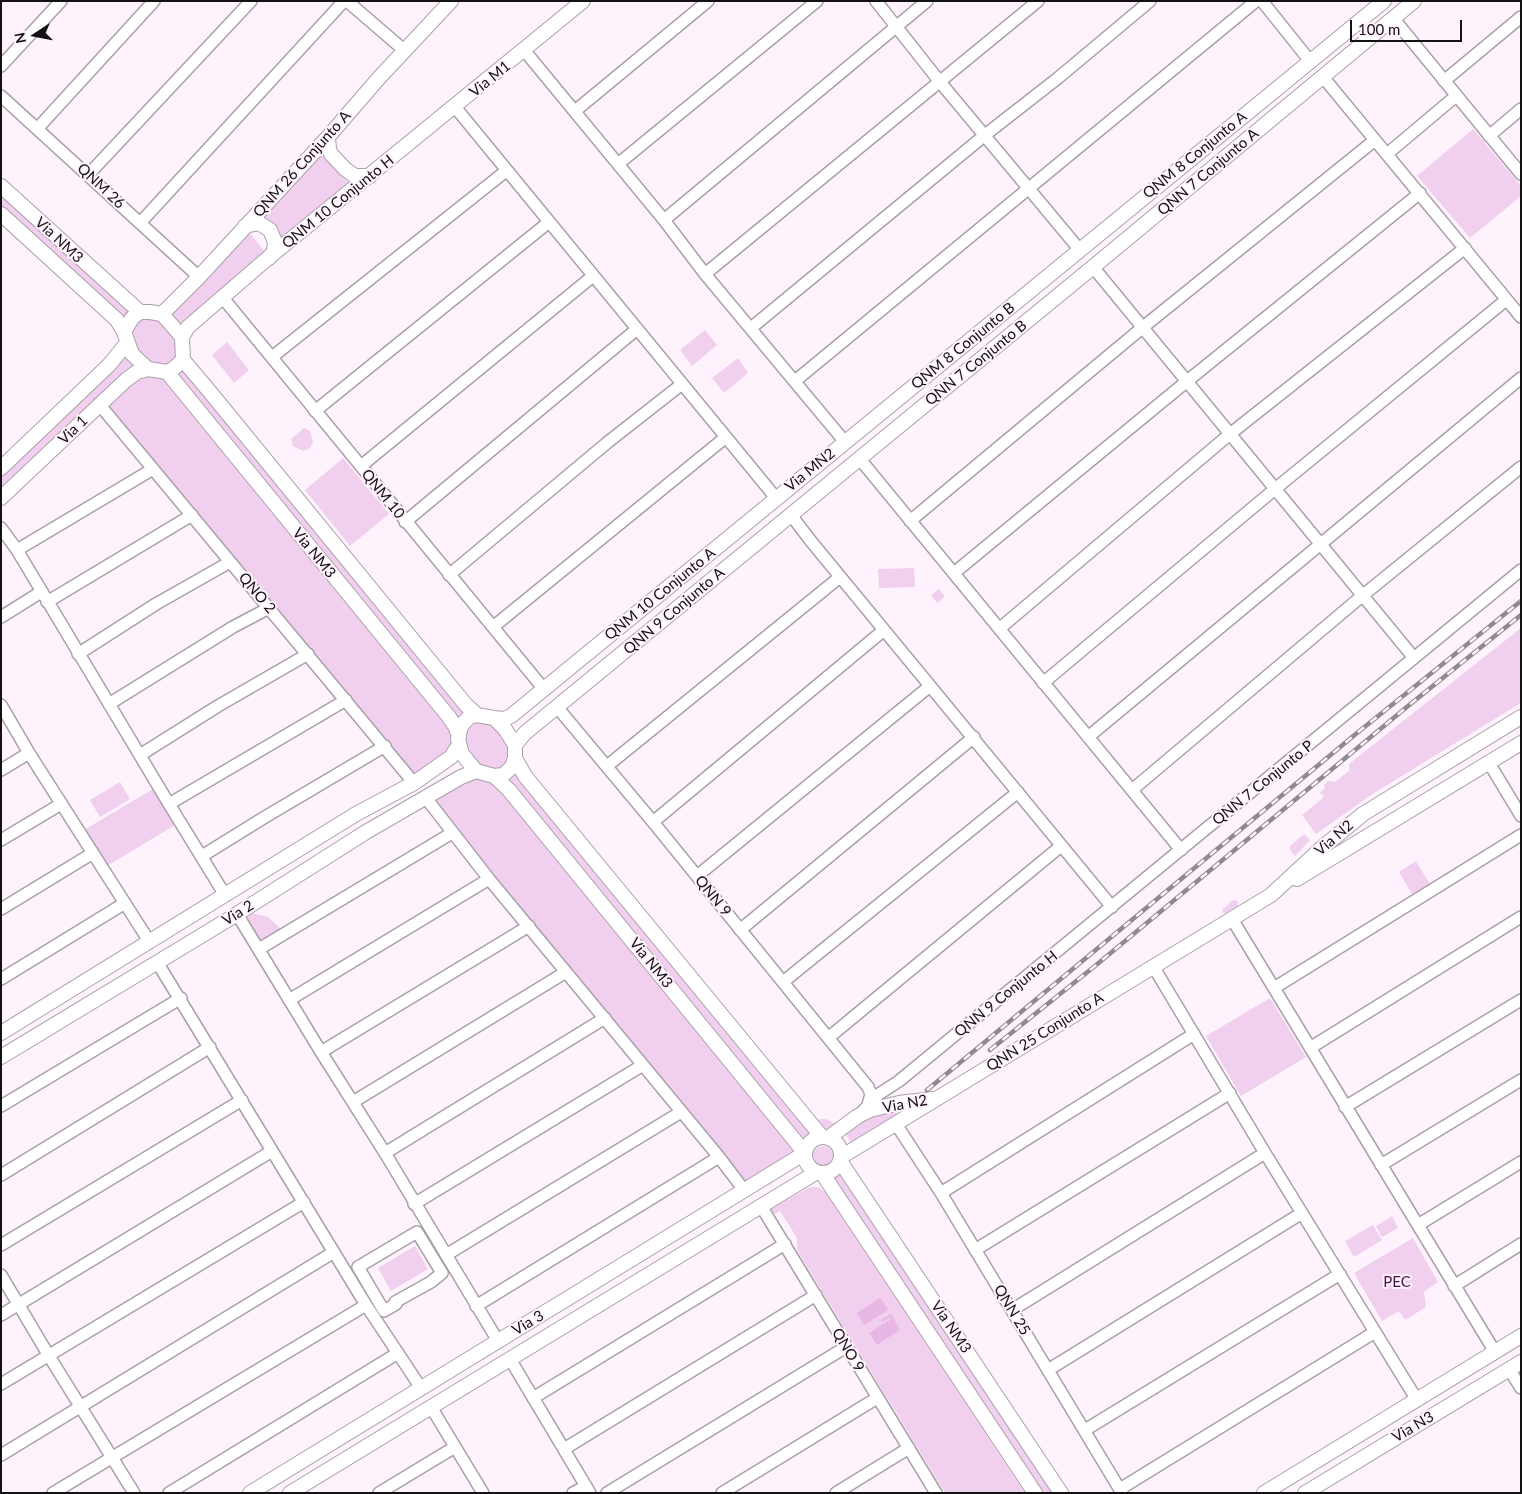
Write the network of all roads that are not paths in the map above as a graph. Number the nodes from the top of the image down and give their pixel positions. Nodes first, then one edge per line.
1 (61, 1) edge
2 (154, 1) edge
3 (251, 1) edge
4 (346, 1) edge
5 (451, 1) edge
6 (583, 1) edge
7 (708, 1) edge
8 (817, 1) edge
9 (876, 1) edge
10 (927, 1) edge
11 (1038, 1) edge
12 (1150, 1) edge
13 (1256, 1) edge
14 (1262, 1) edge
15 (1406, 1) edge
16 (1414, 1) edge
17 (1382, 2) edge
18 (1521, 17) edge
19 (1390, 21) junction
20 (896, 27) junction
21 (524, 50) junction
22 (405, 51) junction
23 (1313, 59) junction
24 (1, 66) edge
25 (1323, 77) junction
26 (1444, 81) junction
27 (940, 82) junction
28 (1, 96) edge
29 (1456, 96) junction
30 (455, 107) junction
31 (1521, 109) edge
32 (575, 111) junction
33 (1269, 122) junction
34 (1232, 124) junction
35 (37, 129) junction
36 (985, 135) junction
37 (1489, 136) junction
38 (328, 137) junction
39 (1375, 140) junction
40 (1387, 154) junction
41 (618, 164) junction
42 (506, 170) junction
43 (1521, 174) edge
44 (88, 175) junction
45 (370, 176) junction
46 (1, 186) edge
47 (1029, 189) junction
48 (1420, 193) junction
49 (1174, 200) junction
50 (1, 214) edge
51 (664, 220) junction
52 (549, 222) junction
53 (140, 223) junction
54 (245, 226) junction
55 (1465, 248) junction
56 (1079, 249) junction
57 (268, 258) junction
58 (1093, 267) junction
59 (705, 274) junction
60 (594, 276) junction
61 (199, 277) junction
62 (222, 298) junction
63 (1506, 300) junction
64 (140, 312) junction
65 (162, 314) junction
66 (1521, 317) edge
67 (989, 325) junction
68 (751, 328) junction
69 (1142, 328) junction
70 (637, 329) junction
71 (182, 337) junction
72 (126, 338) junction
73 (272, 357) junction
74 (183, 360) junction
75 (148, 369) junction
76 (167, 372) junction
77 (1521, 378) edge
78 (795, 381) junction
79 (1186, 382) junction
80 (682, 384) junction
81 (936, 395) junction
82 (901, 396) junction
83 (99, 404) junction
84 (315, 411) junction
85 (1230, 434) junction
86 (726, 437) junction
87 (845, 442) junction
88 (861, 457) junction
89 (361, 466) junction
90 (1, 468) edge
91 (1521, 468) edge
92 (153, 469) junction
93 (1275, 489) junction
94 (781, 494) junction
95 (1, 498) edge
96 (192, 515) junction
97 (791, 515) junction
98 (910, 520) junction
99 (405, 522) junction
100 (1, 528) edge
101 (1319, 544) junction
102 (17, 550) junction
103 (230, 562) junction
104 (731, 564) junction
105 (693, 566) junction
106 (1521, 570) edge
107 (954, 573) junction
108 (449, 576) junction
109 (840, 577) junction
110 (1362, 596) junction
111 (44, 597) junction
112 (269, 608) junction
113 (1, 617) edge
114 (493, 627) junction
115 (999, 629) junction
116 (884, 630) junction
117 (637, 642) junction
118 (78, 654) junction
119 (308, 654) junction
120 (1414, 658) junction
121 (1043, 682) junction
122 (930, 686) junction
123 (543, 688) junction
124 (346, 700) junction
125 (109, 704) junction
126 (1, 705) edge
127 (557, 707) junction
128 (477, 715) junction
129 (1521, 717) edge
130 (494, 718) junction
131 (974, 737) junction
132 (1088, 738) junction
133 (459, 741) junction
134 (1521, 743) edge
135 (384, 746) junction
136 (515, 752) junction
137 (29, 753) junction
138 (140, 754) junction
139 (1489, 764) junction
140 (607, 766) junction
141 (1436, 768) junction
142 (1, 770) edge
143 (476, 771) junction
144 (494, 776) junction
145 (414, 782) junction
146 (1448, 788) junction
147 (1132, 790) junction
148 (1018, 792) junction
149 (426, 798) junction
150 (377, 802) junction
151 (61, 804) junction
152 (169, 804) junction
153 (356, 814) junction
154 (1521, 816) edge
155 (388, 820) junction
156 (653, 822) junction
157 (366, 832) junction
158 (452, 833) junction
159 (1521, 835) edge
160 (1, 840) edge
161 (1061, 846) junction
162 (1181, 850) junction
163 (93, 853) junction
164 (202, 856) junction
165 (697, 876) junction
166 (489, 879) junction
167 (225, 895) junction
168 (1271, 896) junction
169 (125, 903) junction
170 (1112, 907) junction
171 (1, 909) edge
172 (237, 914) junction
173 (1521, 917) edge
174 (1232, 919) junction
175 (529, 926) junction
176 (740, 930) junction
177 (148, 941) junction
178 (259, 949) junction
179 (157, 962) junction
180 (1153, 966) junction
181 (566, 972) junction
182 (1, 979) edge
183 (782, 982) junction
184 (1274, 988) junction
185 (69, 992) junction
186 (181, 998) junction
187 (290, 1000) junction
188 (1521, 1000) edge
189 (50, 1003) junction
190 (78, 1009) junction
191 (605, 1018) junction
192 (59, 1021) junction
193 (1, 1033) edge
194 (1194, 1034) junction
195 (828, 1038) junction
196 (210, 1047) junction
197 (1310, 1048) junction
198 (321, 1052) junction
199 (1, 1057) edge
200 (643, 1065) junction
201 (1521, 1080) edge
202 (899, 1081) junction
203 (868, 1087) junction
204 (1230, 1093) junction
205 (879, 1094) junction
206 (938, 1099) junction
207 (242, 1100) junction
208 (353, 1102) junction
209 (899, 1103) junction
210 (1, 1106) edge
211 (868, 1106) junction
212 (1345, 1106) junction
213 (681, 1112) junction
214 (858, 1116) junction
215 (900, 1123) junction
216 (825, 1138) junction
217 (272, 1150) junction
218 (385, 1153) junction
219 (806, 1153) junction
220 (1265, 1153) junction
221 (719, 1157) junction
222 (841, 1159) junction
223 (1521, 1162) edge
224 (1381, 1165) junction
225 (820, 1173) junction
226 (1, 1175) edge
227 (744, 1190) junction
228 (940, 1193) junction
229 (304, 1202) junction
230 (414, 1204) junction
231 (761, 1206) junction
232 (1302, 1213) junction
233 (699, 1218) junction
234 (1418, 1225) junction
235 (785, 1244) junction
236 (1521, 1244) edge
237 (1, 1245) edge
238 (975, 1250) junction
239 (334, 1252) junction
240 (446, 1255) junction
241 (358, 1267) joint
242 (608, 1274) junction
243 (1340, 1274) junction
244 (1, 1275) edge
245 (640, 1280) junction
246 (1454, 1286) junction
247 (816, 1295) junction
248 (19, 1304) junction
249 (366, 1305) junction
250 (476, 1306) junction
251 (1012, 1310) junction
252 (1, 1315) edge
253 (565, 1325) junction
254 (1375, 1332) junction
255 (1521, 1336) edge
256 (498, 1342) junction
257 (846, 1347) junction
258 (1495, 1352) junction
259 (398, 1354) junction
260 (49, 1356) junction
261 (510, 1359) junction
262 (1515, 1365) edge
263 (1048, 1370) junction
264 (1, 1384) edge
265 (421, 1388) junction
266 (1521, 1388) edge
267 (533, 1398) junction
268 (878, 1398) junction
269 (1417, 1400) junction
270 (81, 1407) junction
271 (431, 1407) junction
272 (1084, 1430) junction
273 (332, 1443) junction
274 (455, 1447) junction
275 (909, 1448) junction
276 (564, 1449) junction
277 (1, 1455) edge
278 (113, 1456) junction
279 (1307, 1466) junction
280 (588, 1489) edge
281 (1121, 1491) edge
282 (54, 1493) edge
283 (134, 1493) edge
284 (169, 1493) edge
285 (250, 1493) edge
286 (264, 1493) edge
287 (290, 1493) edge
288 (379, 1493) edge
289 (483, 1493) edge
290 (573, 1493) edge
291 (607, 1493) edge
292 (722, 1493) edge
293 (836, 1493) edge
294 (936, 1493) edge
295 (1035, 1493) edge
296 (1061, 1493) edge
297 (1264, 1493) edge
298 (1276, 1493) edge
299 (1305, 1493) edge

1 - 24 street
2 - 35 street
3 - 44 street
4 - 22 street
4 - 53 street
5 - 22 main road, QNM 26 Conjunto A
6 - 21 main road, Via M1
7 - 32 street
8 - 41 street
9 - 20 street
10 - 20 street
11 - 27 street
12 - 36 street
13 - 47 street
14 - 23 street
15 - 19 main road
16 - 19 main road
17 - 23 main road
18 - 26 street
19 - 25 main road
19 - 26 street
20 - 27 street
20 - 51 street
21 - 30 main road, Via M1
21 - 32 street
22 - 38 main road, QNM 26 Conjunto A
23 - 33 main road
23 - 34 main road, QNM 8 Conjunto A
25 - 33 main road, QNN 7 Conjunto A
25 - 39 street
26 - 29 street
27 - 36 street
27 - 59 street
28 - 35 street, QNM 26
29 - 37 street
29 - 40 street
30 - 42 street
30 - 45 main road, QNM 10 Conjunto H
31 - 37 street
32 - 41 street
33 - 49 main road, QNN 7 Conjunto A
34 - 49 main road
34 - 56 main road, QNM 8 Conjunto A
35 - 44 street, QNM 26
36 - 47 street
36 - 68 street
37 - 43 street
38 - 45 main road
38 - 54 main road, QNM 26 Conjunto A
39 - 40 street
39 - 69 street
40 - 48 street
41 - 51 street
42 - 52 street
42 - 73 street
44 - 53 street, QNM 26
45 - 57 main road, QNM 10 Conjunto H
46 - 64 main road, Via NM3
47 - 56 street
47 - 78 street
48 - 55 street
48 - 79 street
49 - 58 main road, QNN 7 Conjunto A
50 - 72 main road, Via NM3
51 - 59 street
52 - 60 street
52 - 84 street
53 - 61 street, QNM 26
54 - 57 main road
54 - 61 main road, QNM 26 Conjunto A
55 - 63 street
55 - 85 street
56 - 67 main road, QNM 8 Conjunto B
57 - 62 main road, QNM 10 Conjunto H
58 - 69 street
58 - 81 main road, QNN 7 Conjunto B
59 - 68 street
60 - 70 street
60 - 89 street
61 - 65 main road
62 - 71 main road
62 - 73 street, QNM 10
63 - 66 street
63 - 93 street
64 - 65 main road
64 - 72 main road
65 - 71 main road
67 - 81 main road
67 - 82 main road, QNM 8 Conjunto B
68 - 78 street
69 - 79 street
69 - 98 street
70 - 80 street
70 - 99 street
71 - 74 main road
72 - 75 main road
72 - 90 main road, Via 1
73 - 84 street, QNM 10
74 - 76 main road
74 - 128 main road, Via NM3
75 - 76 main road
75 - 83 main road, Via 1
76 - 133 main road, Via NM3
77 - 101 street
78 - 87 street
79 - 85 street
79 - 107 street
80 - 86 street
80 - 108 street
81 - 88 main road, QNN 7 Conjunto B
82 - 87 main road, QNM 8 Conjunto B
82 - 88 main road
83 - 92 street, QNO 2
83 - 95 main road, Via 1
84 - 89 street, QNM 10
85 - 93 street
85 - 115 street
86 - 94 street
86 - 114 street
87 - 94 main road, Via MN2
88 - 97 main road, Via MN2
88 - 98 street
89 - 99 street, QNM 10
91 - 110 street
92 - 96 street, QNO 2
92 - 102 street
93 - 101 street
93 - 121 street
94 - 104 main road
94 - 105 main road, QNM 10 Conjunto A
96 - 103 street, QNO 2
96 - 111 street
97 - 104 main road, QNN 9 Conjunto A
97 - 109 street
98 - 107 street
99 - 108 street, QNM 10
100 - 102 street
101 - 110 street
101 - 132 street
102 - 111 street
103 - 112 street, QNO 2
103 - 118 street
104 - 117 main road, QNN 9 Conjunto A
105 - 117 main road
105 - 123 main road, QNM 10 Conjunto A
106 - 120 street, QNN 7 Conjunto P
107 - 115 street
108 - 114 street, QNM 10
109 - 116 street
109 - 140 street
110 - 120 street
110 - 147 street
111 - 113 street
111 - 118 street
112 - 119 street, QNO 2
112 - 125 street
114 - 123 street, QNM 10
115 - 121 street
116 - 122 street
116 - 156 street
117 - 127 main road, QNN 9 Conjunto A
118 - 125 street
119 - 124 street, QNO 2
119 - 138 street
120 - 162 street, QNN 7 Conjunto P
121 - 132 street
122 - 131 street
122 - 165 street
123 - 130 main road
124 - 135 street, QNO 2
124 - 152 street
125 - 138 street
126 - 137 street
127 - 136 main road
127 - 140 street, QNN 9
128 - 130 main road
128 - 133 main road
129 - 141 main road, Via N2
130 - 136 main road
131 - 148 street
131 - 176 street
132 - 147 street
133 - 143 main road
133 - 145 main road, Via 2
134 - 139 main road
135 - 145 street, QNO 2
135 - 164 street
136 - 144 main road
136 - 216 main road, Via NM3
137 - 142 street
137 - 151 street
138 - 152 street
139 - 146 main road
139 - 154 street
140 - 156 street, QNN 9
141 - 146 main road
141 - 168 main road, Via N2
143 - 144 main road
143 - 149 main road, Via 2
144 - 219 main road, Via NM3
145 - 150 main road, Via 2
146 - 168 main road
147 - 162 street
148 - 161 street
148 - 183 street
149 - 155 main road, Via 2
149 - 158 street
150 - 153 main road, Via 2
150 - 155 main road
151 - 160 street
151 - 163 street
152 - 164 street
153 - 157 main road
153 - 167 main road, Via 2
155 - 157 main road, Via 2
156 - 165 street, QNN 9
157 - 172 main road, Via 2
158 - 166 street
158 - 178 street
159 - 184 street
161 - 170 street
161 - 195 street
162 - 170 street, QNN 7 Conjunto P
163 - 169 street
163 - 171 street
164 - 167 street
165 - 176 street, QNN 9
166 - 175 street
166 - 187 street
167 - 177 main road, Via 2
168 - 174 main road, Via N2
169 - 177 street
169 - 182 street
170 - 202 street, QNN 9 Conjunto H
172 - 178 street
172 - 179 main road, Via 2
173 - 197 street
174 - 180 main road, Via N2
174 - 184 street
175 - 181 street
175 - 198 street
176 - 183 street, QNN 9
177 - 185 main road, Via 2
178 - 187 street
179 - 186 street
179 - 190 main road, Via 2
180 - 194 street
180 - 206 main road, QNN 25 Conjunto A
181 - 191 street
181 - 208 street
183 - 195 street, QNN 9
184 - 197 street
185 - 189 main road, Via 2
185 - 190 main road
186 - 196 street
186 - 210 street
187 - 198 street
188 - 212 street
189 - 192 main road
189 - 193 main road, Via 2
190 - 192 main road, Via 2
191 - 200 street
191 - 218 street
192 - 199 main road, Via 2
194 - 204 street
194 - 228 street
195 - 203 street, QNN 9
196 - 207 street
196 - 226 street
197 - 212 street
198 - 208 street
200 - 213 street
200 - 230 street
201 - 224 street
202 - 205 street, QNN 9 Conjunto H
202 - 209 street
203 - 205 street, QNN 9
203 - 211 street
204 - 220 street
204 - 238 street
205 - 209 street, QNN 9
205 - 211 street, QNN 9 Conjunto H
206 - 209 main road, Via N2
206 - 215 main road, Via N2
207 - 217 street
207 - 237 street
208 - 218 street
209 - 214 main road, Via N2
209 - 215 street
211 - 214 street, QNN 9 Conjunto H
212 - 224 street
213 - 221 street
213 - 240 street
214 - 216 main road, Via N2
215 - 222 main road, Via N2
215 - 228 street, QNN 25
216 - 219 main road
216 - 222 main road
217 - 229 street
217 - 248 street
218 - 230 street
219 - 225 main road
219 - 227 main road, Via 3
220 - 232 street
220 - 251 street
221 - 227 street
221 - 250 street
222 - 225 main road
222 - 296 main road, Via NM3
223 - 234 street
224 - 234 street
225 - 231 main road, Via 3
225 - 295 main road, Via NM3
227 - 233 main road, Via 3
228 - 238 street, QNN 25
229 - 239 street
229 - 260 street
230 - 240 street
231 - 235 street, QNO 9
231 - 245 main road, Via 3
232 - 243 street
232 - 263 street
233 - 242 main road, Via 3
233 - 245 main road
234 - 246 street
235 - 247 street, QNO 9
235 - 267 street
236 - 246 street
238 - 251 street, QNN 25
239 - 249 street
239 - 270 street
240 - 250 street
241 - 241 street
242 - 253 main road
242 - 256 main road, Via 3
243 - 254 street
243 - 272 street
244 - 248 street
245 - 253 main road, Via 3
246 - 258 street
247 - 257 street, QNO 9
247 - 276 street
248 - 252 street
248 - 260 street
249 - 259 street
249 - 278 street
250 - 256 street
251 - 263 street, QNN 25
253 - 261 main road, Via 3
254 - 269 street
254 - 281 street
255 - 258 main road, Via N3
256 - 265 main road, Via 3
257 - 268 street, QNO 9
257 - 291 street
258 - 269 main road, Via N3
259 - 265 street
259 - 284 street
260 - 264 street
260 - 270 street
261 - 267 street
261 - 271 main road, Via 3
262 - 266 street
262 - 299 main road, Via N3
263 - 272 street, QNN 25
265 - 273 main road, Via 3
267 - 276 street
268 - 275 street, QNO 9
268 - 292 street
269 - 279 main road, Via N3
270 - 277 street
270 - 278 street
271 - 274 street
271 - 287 main road, Via 3
272 - 281 street, QNN 25
273 - 285 main road, Via 3
273 - 286 main road
274 - 288 street
274 - 289 street
275 - 293 street
275 - 294 street, QNO 9
276 - 280 street
278 - 282 street
278 - 283 street
279 - 297 main road
279 - 298 main road
280 - 290 street

